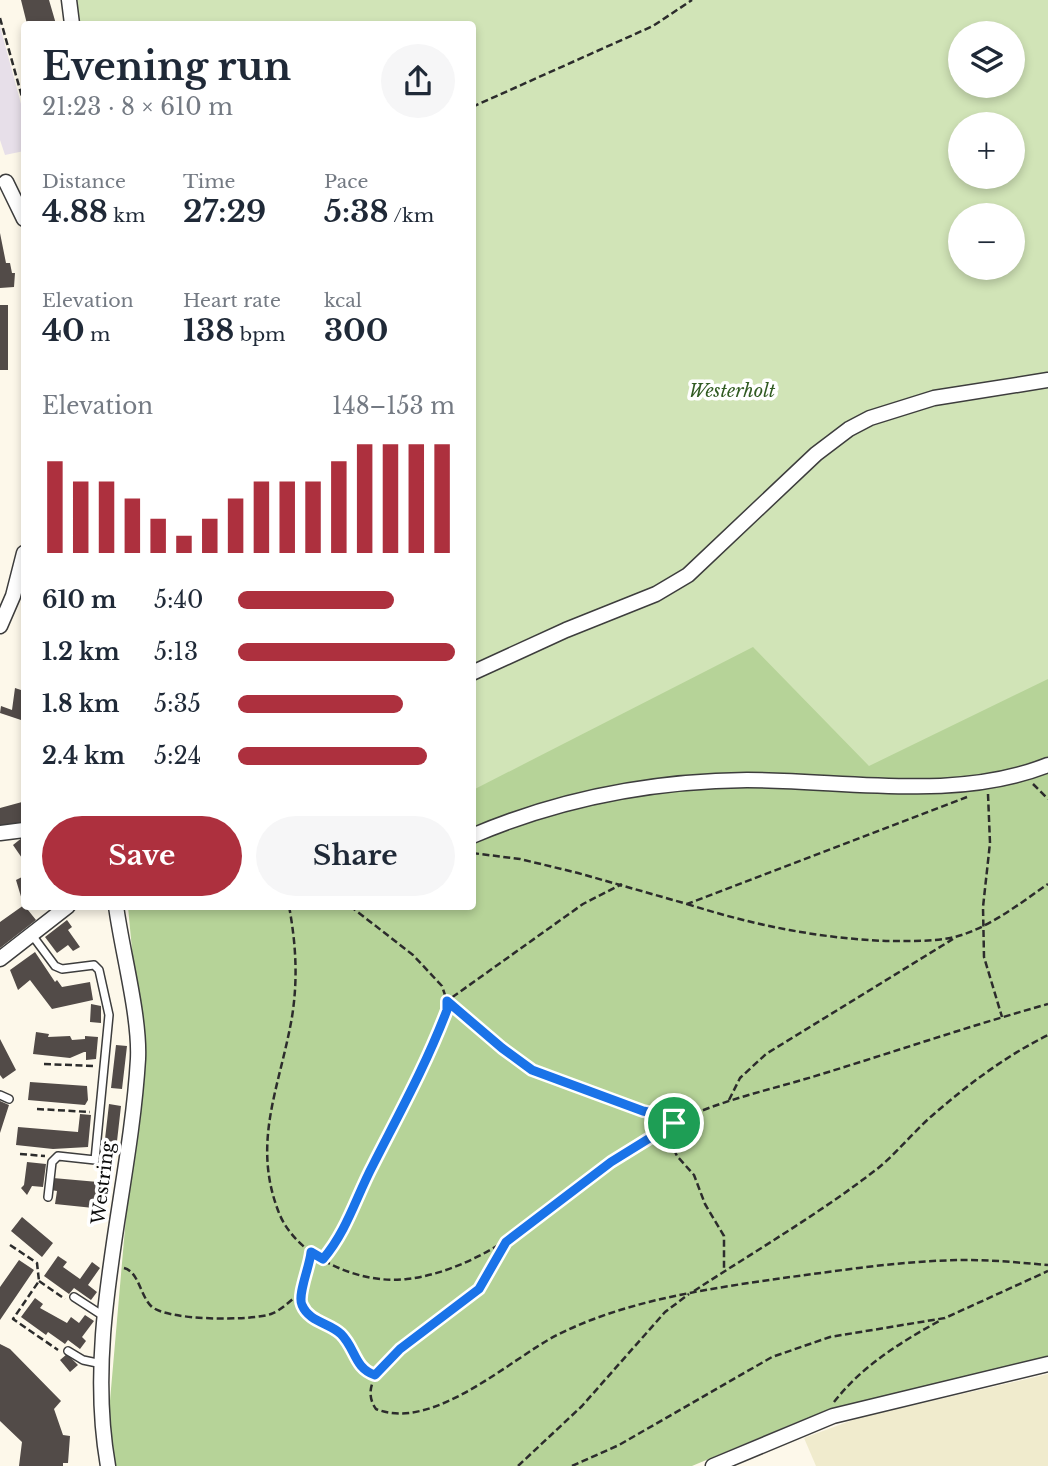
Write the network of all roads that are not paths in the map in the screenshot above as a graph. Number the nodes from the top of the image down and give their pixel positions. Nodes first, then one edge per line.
1 (69, 0) edge
2 (72, 21) edge
3 (6, 182) dead end
4 (21, 213) edge
5 (1048, 380) edge
6 (21, 565) edge
7 (0, 626) edge
8 (476, 671) edge
9 (1048, 765) edge
10 (21, 830) edge
11 (0, 833) edge
12 (476, 835) edge
13 (63, 910) edge
14 (117, 910) edge
15 (32, 935) junction
16 (0, 958) edge
17 (0, 1095) edge
18 (9, 1099) dead end
19 (48, 1197) dead end
20 (74, 1297) road end
21 (106, 1318) junction
22 (68, 1351) road end
23 (103, 1364) junction
24 (1048, 1364) edge
25 (108, 1466) edge
26 (713, 1466) edge

1 - 2 street
3 - 4 street
5 - 8 street
6 - 7 street
9 - 12 street
10 - 11 street
13 - 15 street
14 - 21 street, Westring
15 - 16 street
15 - 19 lane
17 - 18 lane
20 - 21 lane
21 - 23 street, Westring
22 - 23 lane
23 - 25 street, Westring
24 - 26 street

